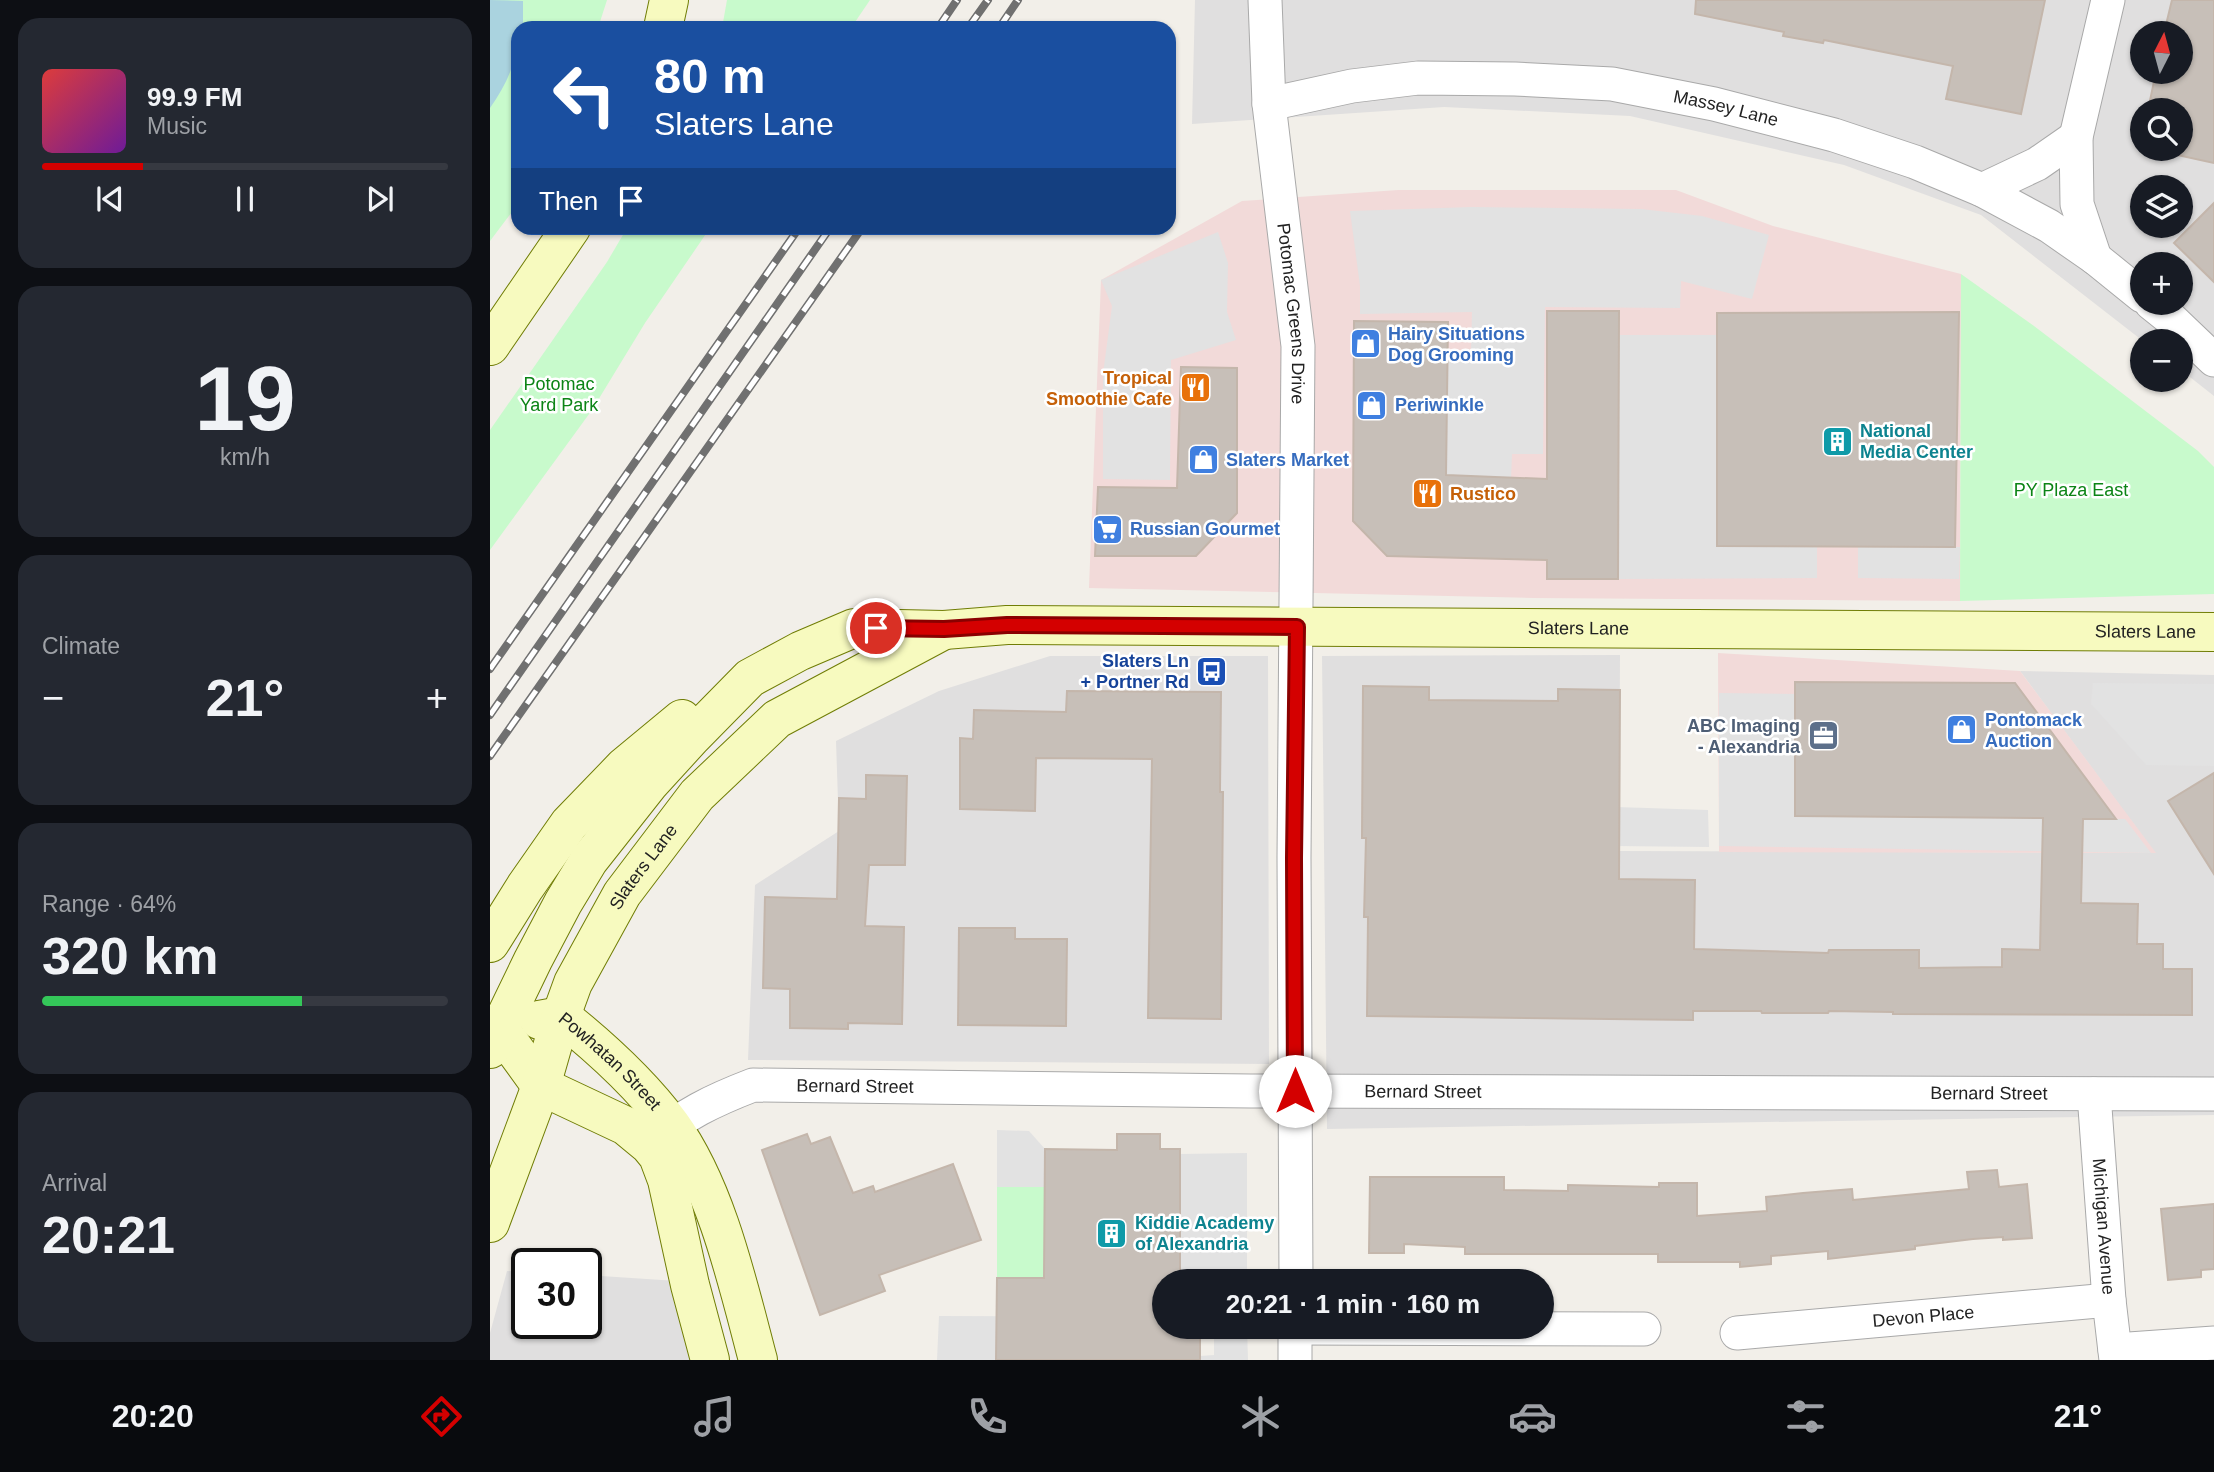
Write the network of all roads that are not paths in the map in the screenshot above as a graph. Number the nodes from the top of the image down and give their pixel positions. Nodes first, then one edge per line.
1 (669, 0) edge
2 (1265, 0) edge
3 (2108, 0) edge
4 (664, 21) edge
5 (1269, 104) junction
6 (2076, 138) junction
7 (1982, 190) junction
8 (566, 235) edge
9 (2095, 258) junction
10 (2130, 286) edge
11 (2167, 315) edge
12 (490, 346) edge
13 (2214, 360) edge
14 (1297, 627) junction
15 (944, 629) junction
16 (2214, 632) edge
17 (750, 678) junction
18 (490, 943) edge
19 (561, 1016) junction
20 (495, 1038) edge
21 (541, 1086) junction
22 (1295, 1091) junction
23 (2094, 1094) junction
24 (2214, 1094) edge
25 (660, 1135) junction
26 (490, 1223) edge
27 (1296, 1269) edge
28 (2109, 1300) junction
29 (1644, 1329) dead end
30 (1554, 1331) edge
31 (1737, 1333) dead end
32 (2214, 1343) edge
33 (2115, 1355) edge
34 (710, 1360) edge
35 (758, 1360) edge

1 - 4 main road
2 - 5 street, Potomac Greens Drive
3 - 6 street
5 - 7 street, Massey Lane
5 - 14 street, Potomac Greens Drive
6 - 7 street
6 - 9 street
7 - 9 street, Massey Lane
8 - 12 main road
9 - 10 street, Massey Lane
11 - 13 street
14 - 15 main road, Slaters Lane
14 - 16 main road, Slaters Lane
14 - 22 street, Potomac Greens Drive
15 - 17 main road, Slaters Lane
15 - 19 main road, Slaters Lane
17 - 18 main road
17 - 20 main road, Slaters Lane
19 - 20 main road, Powhatan Street
19 - 21 main road, Slaters Lane
19 - 25 main road, Powhatan Street
20 - 21 main road, Powhatan Street
21 - 25 main road, Powhatan Street
21 - 26 main road, Slaters Lane
22 - 23 street, Bernard Street
22 - 25 street, Bernard Street
22 - 27 street, Potomac Greens Drive
23 - 24 street, Bernard Street
23 - 28 street, Michigan Avenue
25 - 34 main road, Powhatan Street
25 - 35 main road, Powhatan Street
28 - 31 street, Devon Place
28 - 33 street, Michigan Avenue
29 - 30 street
32 - 33 street

